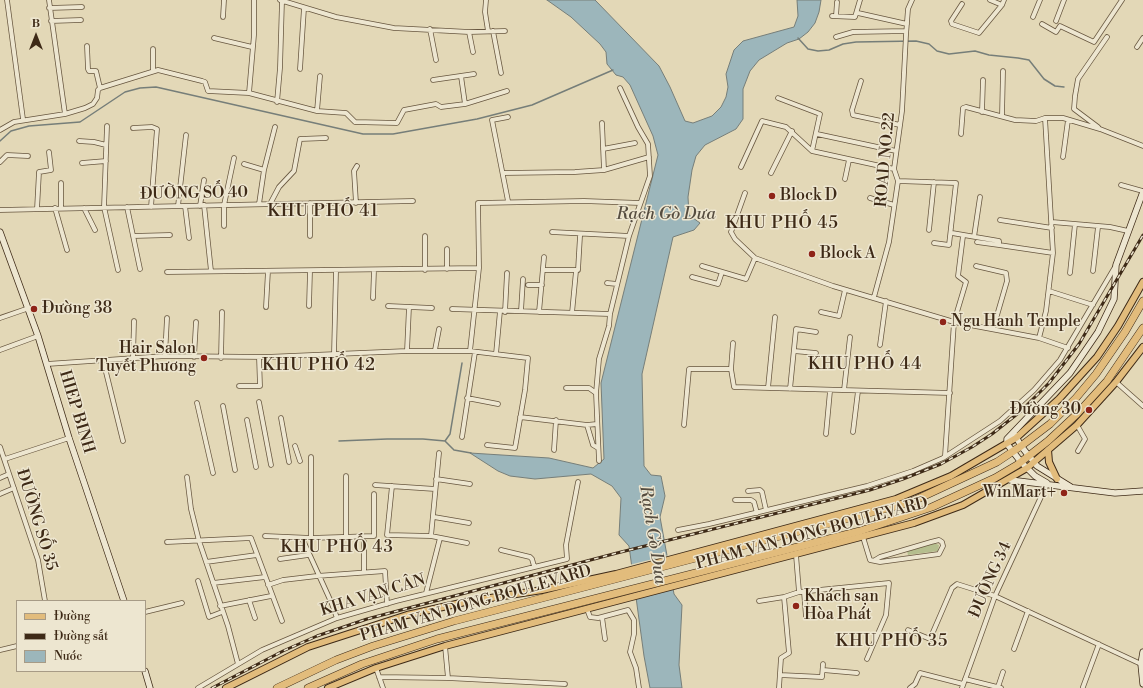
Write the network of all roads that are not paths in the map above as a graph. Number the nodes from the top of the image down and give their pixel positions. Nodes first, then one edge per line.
1 (7, 0) edge
2 (48, 0) edge
3 (224, 0) edge
4 (254, 0) edge
5 (281, 0) edge
6 (486, 0) edge
7 (860, 0) edge
8 (912, 0) edge
9 (990, 0) edge
10 (1004, 0) edge
11 (1040, 0) edge
12 (1064, 0) edge
13 (1122, 0) edge
14 (293, 2) edge
15 (837, 2) dead end
16 (962, 4) dead end
17 (1002, 5) junction
18 (82, 7) dead end
19 (49, 8) junction
20 (304, 8) junction
21 (858, 13) junction
22 (224, 17) dead end
23 (1033, 17) dead end
24 (81, 20) dead end
25 (52, 21) junction
26 (1056, 21) dead end
27 (907, 24) junction
28 (1042, 24) dead end
29 (430, 29) junction
30 (488, 31) junction
31 (493, 31) junction
32 (506, 31) dead end
33 (469, 32) junction
34 (906, 33) junction
35 (836, 36) dead end
36 (1107, 37) dead end
37 (214, 38) dead end
38 (1143, 38) edge
39 (87, 46) dead end
40 (252, 47) junction
41 (1138, 47) dead end
42 (153, 50) dead end
43 (473, 52) dead end
44 (436, 60) dead end
45 (300, 69) dead end
46 (153, 70) junction
47 (1003, 71) dead end
48 (501, 73) dead end
49 (474, 74) dead end
50 (320, 76) dead end
51 (461, 76) junction
52 (433, 80) dead end
53 (983, 80) dead end
54 (861, 81) dead end
55 (100, 88) junction
56 (620, 88) dead end
57 (508, 91) dead end
58 (249, 93) junction
59 (778, 98) dead end
60 (277, 102) junction
61 (465, 104) junction
62 (317, 111) junction
63 (982, 112) junction
64 (65, 114) junction
65 (1002, 116) junction
66 (508, 117) dead end
67 (1045, 118) junction
68 (23, 120) junction
69 (1068, 120) junction
70 (602, 123) dead end
71 (900, 125) junction
72 (107, 126) dead end
73 (275, 127) dead end
74 (133, 128) dead end
75 (1100, 129) junction
76 (0, 130) edge
77 (792, 131) junction
78 (186, 134) dead end
79 (817, 134) junction
80 (961, 134) dead end
81 (326, 138) dead end
82 (79, 141) dead end
83 (635, 143) dead end
84 (106, 145) junction
85 (1143, 146) edge
86 (603, 149) junction
87 (896, 151) junction
88 (50, 152) dead end
89 (812, 152) junction
90 (28, 156) dead end
91 (650, 157) junction
92 (234, 158) dead end
93 (1062, 158) dead end
94 (849, 160) junction
95 (106, 161) junction
96 (0, 162) edge
97 (82, 163) dead end
98 (244, 164) dead end
99 (357, 166) dead end
100 (741, 167) dead end
101 (894, 169) junction
102 (264, 170) junction
103 (604, 170) junction
104 (503, 173) junction
105 (771, 173) dead end
106 (845, 179) dead end
107 (204, 180) dead end
108 (898, 181) junction
109 (934, 182) junction
110 (61, 183) dead end
111 (1121, 186) dead end
112 (1143, 191) edge
113 (745, 193) dead end
114 (870, 198) dead end
115 (980, 198) dead end
116 (413, 201) dead end
117 (508, 201) junction
118 (310, 203) junction
119 (356, 203) junction
120 (640, 203) junction
121 (259, 204) junction
122 (270, 204) junction
123 (224, 205) junction
124 (178, 206) junction
125 (185, 206) junction
126 (202, 206) junction
127 (894, 206) junction
128 (127, 207) junction
129 (152, 207) junction
130 (55, 208) junction
131 (61, 208) junction
132 (84, 208) junction
133 (104, 208) junction
134 (36, 209) junction
135 (0, 210) edge
136 (1000, 220) dead end
137 (1052, 222) junction
138 (1075, 224) junction
139 (224, 226) dead end
140 (1098, 227) junction
141 (1052, 228) junction
142 (95, 230) dead end
143 (929, 230) dead end
144 (1128, 231) junction
145 (0, 232) edge
146 (552, 232) dead end
147 (952, 233) junction
148 (170, 235) dead end
149 (133, 236) junction
150 (310, 236) dead end
151 (425, 236) dead end
152 (580, 236) dead end
153 (629, 236) junction
154 (963, 236) junction
155 (974, 237) junction
156 (189, 238) dead end
157 (977, 242) dead end
158 (934, 243) dead end
159 (3, 245) edge
160 (998, 245) junction
161 (447, 249) dead end
162 (67, 250) dead end
163 (1053, 253) junction
164 (544, 257) dead end
165 (755, 258) junction
166 (1116, 265) junction
167 (702, 266) dead end
168 (976, 266) dead end
169 (479, 268) junction
170 (140, 269) dead end
171 (118, 270) dead end
172 (336, 270) junction
173 (374, 270) junction
174 (425, 270) junction
175 (447, 270) junction
176 (544, 270) junction
177 (576, 270) junction
178 (211, 271) junction
179 (268, 271) junction
180 (310, 271) junction
181 (1092, 271) dead end
182 (167, 272) dead end
183 (722, 272) junction
184 (1070, 273) dead end
185 (507, 274) dead end
186 (692, 277) dead end
187 (523, 279) dead end
188 (1143, 282) edge
189 (607, 283) dead end
190 (617, 284) junction
191 (528, 285) dead end
192 (542, 285) junction
193 (844, 290) junction
194 (1049, 291) junction
195 (874, 297) junction
196 (373, 298) dead end
197 (886, 301) junction
198 (1143, 301) edge
199 (1093, 305) junction
200 (309, 306) dead end
201 (388, 306) dead end
202 (266, 307) dead end
203 (409, 307) junction
204 (28, 308) junction
205 (432, 308) dead end
206 (452, 309) dead end
207 (475, 311) junction
208 (222, 312) dead end
209 (502, 312) junction
210 (522, 312) junction
211 (539, 312) junction
212 (821, 312) dead end
213 (572, 313) junction
214 (610, 314) junction
215 (775, 317) dead end
216 (0, 318) edge
217 (167, 318) dead end
218 (134, 321) dead end
219 (196, 322) dead end
220 (954, 322) junction
221 (1143, 328) edge
222 (439, 329) dead end
223 (993, 329) junction
224 (816, 332) dead end
225 (38, 336) junction
226 (850, 337) dead end
227 (1039, 338) junction
228 (733, 343) dead end
229 (880, 345) dead end
230 (1143, 347) edge
231 (1068, 348) junction
232 (0, 350) edge
233 (435, 350) junction
234 (407, 351) junction
235 (470, 351) junction
236 (794, 351) junction
237 (475, 352) junction
238 (816, 353) dead end
239 (334, 354) junction
240 (496, 354) junction
241 (165, 356) junction
242 (194, 357) junction
243 (258, 357) junction
244 (133, 358) junction
245 (221, 358) junction
246 (103, 360) junction
247 (47, 364) junction
248 (731, 369) junction
249 (1116, 382) junction
250 (240, 386) dead end
251 (566, 388) dead end
252 (768, 388) junction
253 (790, 389) junction
254 (844, 390) junction
255 (830, 391) junction
256 (858, 391) junction
257 (596, 393) junction
258 (950, 393) junction
259 (467, 398) junction
260 (259, 402) dead end
261 (197, 403) dead end
262 (498, 404) dead end
263 (222, 406) dead end
264 (1143, 406) edge
265 (520, 417) junction
266 (281, 418) dead end
267 (247, 420) dead end
268 (556, 420) junction
269 (597, 424) junction
270 (587, 425) junction
271 (684, 425) dead end
272 (1077, 425) junction
273 (1016, 429) junction
274 (853, 432) dead end
275 (826, 434) dead end
276 (1010, 435) junction
277 (462, 437) dead end
278 (69, 438) junction
279 (1016, 438) junction
280 (123, 441) dead end
281 (1048, 441) junction
282 (1007, 444) junction
283 (487, 445) dead end
284 (294, 446) dead end
285 (1021, 446) junction
286 (0, 447) edge
287 (598, 448) junction
288 (554, 450) dead end
289 (1048, 450) junction
290 (1078, 451) dead end
291 (1013, 452) junction
292 (440, 453) dead end
293 (991, 453) junction
294 (945, 456) junction
295 (1029, 456) junction
296 (311, 457) dead end
297 (5, 459) junction
298 (300, 461) dead end
299 (599, 461) dead end
300 (289, 462) dead end
301 (1021, 462) junction
302 (1034, 462) junction
303 (271, 465) dead end
304 (256, 467) dead end
305 (1028, 468) junction
306 (235, 470) dead end
307 (213, 473) dead end
308 (9, 474) junction
309 (346, 476) dead end
310 (187, 477) dead end
311 (0, 478) edge
312 (995, 478) junction
313 (1057, 479) junction
314 (436, 480) junction
315 (1010, 480) junction
316 (578, 482) dead end
317 (470, 484) dead end
318 (1047, 484) junction
319 (374, 485) dead end
320 (392, 486) junction
321 (14, 488) junction
322 (1073, 488) junction
323 (435, 489) junction
324 (748, 491) dead end
325 (1143, 491) edge
326 (0, 494) edge
327 (374, 494) dead end
328 (735, 500) dead end
329 (766, 510) junction
330 (757, 513) junction
331 (909, 516) junction
332 (434, 517) junction
333 (469, 523) dead end
334 (914, 523) junction
335 (678, 530) dead end
336 (265, 536) dead end
337 (346, 536) junction
338 (431, 536) junction
339 (863, 537) junction
340 (302, 538) junction
341 (311, 538) junction
342 (440, 538) junction
343 (199, 541) junction
344 (167, 542) dead end
345 (364, 542) dead end
346 (466, 543) dead end
347 (501, 550) dead end
348 (257, 555) junction
349 (308, 555) junction
350 (796, 556) junction
351 (684, 559) junction
352 (280, 560) dead end
353 (875, 560) junction
354 (206, 562) junction
355 (534, 566) junction
356 (364, 572) junction
357 (265, 576) junction
358 (318, 576) junction
359 (617, 577) junction
360 (689, 579) junction
361 (198, 581) dead end
362 (212, 582) junction
363 (604, 582) junction
364 (577, 583) junction
365 (268, 584) junction
366 (802, 592) junction
367 (426, 593) junction
368 (271, 596) junction
369 (622, 596) junction
370 (995, 596) junction
371 (784, 597) junction
372 (45, 600) edge
373 (124, 600) edge
374 (249, 600) junction
375 (759, 601) dead end
376 (182, 602) dead end
377 (387, 604) junction
378 (220, 606) junction
379 (587, 609) junction
380 (1028, 611) junction
381 (146, 612) edge
382 (222, 612) junction
383 (602, 617) junction
384 (806, 617) dead end
385 (255, 618) dead end
386 (337, 618) junction
387 (282, 621) dead end
388 (908, 630) dead end
389 (605, 639) dead end
390 (1099, 644) junction
391 (16, 646) edge
392 (445, 646) junction
393 (1014, 649) dead end
394 (0, 650) edge
395 (1143, 652) edge
396 (867, 659) dead end
397 (238, 664) junction
398 (823, 664) dead end
399 (1141, 664) junction
400 (376, 668) junction
401 (823, 670) junction
402 (145, 672) edge
403 (1003, 672) dead end
404 (857, 673) dead end
405 (780, 675) junction
406 (380, 677) junction
407 (448, 678) junction
408 (965, 680) junction
409 (538, 682) junction
410 (1143, 682) edge
411 (565, 684) dead end
412 (962, 686) edge
413 (1083, 686) dead end
414 (150, 688) edge
415 (198, 688) edge
416 (226, 688) edge
417 (277, 688) edge
418 (308, 688) edge
419 (328, 688) edge
420 (383, 688) edge
421 (539, 688) edge
422 (639, 688) edge
423 (779, 688) edge
424 (910, 688) edge
425 (999, 688) edge

1 - 68 street
2 - 19 street
3 - 22 street
4 - 40 street
5 - 14 street
5 - 60 street
6 - 30 street
7 - 21 street
8 - 27 street, ROAD NO.22
9 - 17 street
10 - 17 street
11 - 23 street
12 - 26 street
13 - 28 street
14 - 20 street
15 - 21 street
16 - 17 street
18 - 19 street
19 - 25 street
20 - 29 street
20 - 45 street
21 - 27 street
24 - 25 street
25 - 64 street
27 - 34 street, ROAD NO.22
29 - 33 street
29 - 44 street
30 - 31 street
30 - 33 street
31 - 32 street
31 - 48 street
33 - 43 street
34 - 35 street
34 - 71 street, ROAD NO.22
36 - 75 street
37 - 40 street
38 - 41 street
39 - 55 street
40 - 58 street
42 - 46 street
46 - 55 street
46 - 58 street
47 - 65 street
49 - 51 street
50 - 62 street
51 - 52 street
51 - 61 street
53 - 63 street
54 - 71 street
55 - 64 street
56 - 91 street
57 - 61 street
58 - 60 street
59 - 79 street
60 - 62 street
61 - 62 street
63 - 65 street
63 - 80 street
64 - 68 street
65 - 67 street
66 - 104 street
67 - 69 street
67 - 137 street
68 - 76 street
69 - 75 street
69 - 93 street
70 - 86 street
71 - 87 street, ROAD NO.22
72 - 84 street
73 - 102 street
74 - 129 street
75 - 85 street
77 - 89 street
77 - 100 street
77 - 105 street
78 - 124 street
79 - 87 street
79 - 89 street
81 - 122 street
82 - 84 street
83 - 86 street
84 - 95 street
86 - 103 street
87 - 101 street, ROAD NO.22
88 - 134 street
89 - 94 street
90 - 96 street
91 - 103 street
91 - 120 street
92 - 123 street
94 - 101 street
94 - 106 street
95 - 97 street
95 - 133 street
98 - 102 street
99 - 119 street
101 - 108 street, ROAD NO.22
102 - 121 street
103 - 104 street
104 - 117 street
107 - 126 street
108 - 109 street
108 - 127 street, ROAD NO.22
109 - 143 street
109 - 147 street
110 - 131 street
111 - 112 street
112 - 144 main road
113 - 165 street
114 - 127 street
115 - 155 street
116 - 119 street, ĐƯỜNG SỐ 40
117 - 120 street
117 - 169 street
118 - 119 street, ĐƯỜNG SỐ 40
118 - 122 street, ĐƯỜNG SỐ 40
118 - 150 street
120 - 153 street
121 - 122 street, ĐƯỜNG SỐ 40
121 - 123 street, ĐƯỜNG SỐ 40
123 - 126 street, ĐƯỜNG SỐ 40
123 - 139 street
124 - 125 street, ĐƯỜNG SỐ 40
124 - 129 street, ĐƯỜNG SỐ 40
125 - 126 street, ĐƯỜNG SỐ 40
125 - 156 street
126 - 178 street
127 - 195 street, ROAD NO.22
128 - 129 street, ĐƯỜNG SỐ 40
128 - 133 street, ĐƯỜNG SỐ 40
128 - 149 street
130 - 131 street, ĐƯỜNG SỐ 40
130 - 134 street, ĐƯỜNG SỐ 40
130 - 162 street
131 - 132 street, ĐƯỜNG SỐ 40
132 - 133 street, ĐƯỜNG SỐ 40
132 - 142 street
133 - 171 street
134 - 135 street, ĐƯỜNG SỐ 40
136 - 141 street
137 - 138 street
137 - 141 street
138 - 140 street
138 - 184 street
140 - 144 street
140 - 181 street
141 - 163 street
144 - 166 main road
145 - 159 main road, HIEP BINH
146 - 153 street
147 - 154 street
147 - 158 street
148 - 149 street
149 - 170 street
151 - 174 street
152 - 177 street
153 - 190 street
154 - 155 street
154 - 220 street
155 - 160 street
157 - 160 street
159 - 204 main road, HIEP BINH
160 - 163 street
161 - 175 street
163 - 194 street
164 - 176 street
165 - 183 street
165 - 193 street
166 - 199 street
166 - 273 main road
167 - 183 street
168 - 223 street
169 - 175 street
169 - 207 street
172 - 173 street
172 - 180 street
172 - 239 street
173 - 174 street
173 - 196 street
174 - 175 street
176 - 177 street
176 - 192 street
177 - 213 street
178 - 179 street
178 - 182 street
179 - 180 street
179 - 202 street
180 - 200 street
183 - 186 street
185 - 209 street
187 - 210 street
188 - 279 main road, PHAM VAN DONG BOULEVARD
189 - 190 street
190 - 214 street
191 - 192 street
192 - 211 street
193 - 195 street
193 - 212 street
194 - 199 street
194 - 227 street
195 - 197 street
197 - 220 street
197 - 229 street
198 - 285 highway, PHAM VAN DONG BOULEVARD
199 - 231 street
201 - 203 street
203 - 205 street
203 - 234 street
204 - 216 street
204 - 225 main road, HIEP BINH
206 - 207 street
207 - 209 street
207 - 235 street
208 - 245 street
209 - 210 street
209 - 240 street
210 - 211 street
211 - 213 street
213 - 214 street
214 - 257 street
215 - 252 street
217 - 241 street
218 - 244 street
219 - 242 street
220 - 223 street
220 - 258 street
221 - 281 highway, PHAM VAN DONG BOULEVARD
222 - 233 street
223 - 227 street
224 - 236 street
225 - 232 street
225 - 247 main road, HIEP BINH
226 - 254 street
227 - 231 street
228 - 248 street
230 - 249 main road, PHAM VAN DONG BOULEVARD
231 - 294 street
233 - 234 street
233 - 235 street
234 - 239 street
235 - 237 street
236 - 238 street
236 - 253 street
237 - 240 street
237 - 259 street
239 - 243 street
240 - 265 street
241 - 242 street
241 - 244 street
242 - 245 street
243 - 245 street
243 - 250 street
244 - 246 street
246 - 247 street
246 - 280 street
247 - 278 main road, HIEP BINH
248 - 252 street
248 - 271 street
249 - 264 street
249 - 272 main road, PHAM VAN DONG BOULEVARD
251 - 257 street
252 - 253 street
253 - 255 street
254 - 255 street
254 - 256 street
255 - 275 street
256 - 258 street
256 - 274 street
257 - 269 street
258 - 294 street
259 - 262 street
259 - 277 street
260 - 303 street
261 - 307 street
263 - 306 street
265 - 268 street
265 - 283 street
266 - 300 street
267 - 304 street
268 - 270 street
268 - 288 street
269 - 270 street
269 - 287 street
270 - 287 street
272 - 289 main road, PHAM VAN DONG BOULEVARD
272 - 290 street
273 - 276 main road
273 - 279 main road
276 - 282 main road
276 - 293 main road
278 - 297 street
278 - 373 main road, HIEP BINH
279 - 282 main road, PHAM VAN DONG BOULEVARD
279 - 285 main road
281 - 289 highway
281 - 295 highway, PHAM VAN DONG BOULEVARD
282 - 291 main road
282 - 293 main road, PHAM VAN DONG BOULEVARD
284 - 298 street
285 - 291 highway, PHAM VAN DONG BOULEVARD
285 - 295 main road
286 - 297 street, ĐƯỜNG SỐ 35
287 - 299 street
289 - 302 main road, PHAM VAN DONG BOULEVARD
289 - 313 main road
291 - 301 main road
291 - 351 highway, PHAM VAN DONG BOULEVARD
292 - 314 street
293 - 351 main road, PHAM VAN DONG BOULEVARD
294 - 329 street
295 - 301 highway, PHAM VAN DONG BOULEVARD
295 - 302 main road
296 - 341 street
297 - 308 street, ĐƯỜNG SỐ 35
301 - 305 main road
301 - 312 highway, PHAM VAN DONG BOULEVARD
302 - 305 main road, PHAM VAN DONG BOULEVARD
302 - 313 main road
305 - 315 main road, PHAM VAN DONG BOULEVARD
305 - 318 main road
308 - 311 street
308 - 321 street, ĐƯỜNG SỐ 35
309 - 337 street
310 - 343 street
312 - 315 main road
312 - 331 highway, PHAM VAN DONG BOULEVARD
313 - 322 main road
314 - 317 street
314 - 323 street
315 - 318 main road
315 - 334 main road, PHAM VAN DONG BOULEVARD
316 - 355 street, KHA VẠN CÂN
318 - 322 main road
318 - 370 street, ĐƯỜNG 34
319 - 320 street
320 - 323 street
320 - 338 street
321 - 326 street
321 - 372 street, ĐƯỜNG SỐ 35
322 - 325 main road
323 - 332 street
324 - 329 street
327 - 337 street
328 - 330 street
329 - 330 street
330 - 335 street
331 - 334 main road
331 - 360 highway, PHAM VAN DONG BOULEVARD
332 - 333 street
332 - 338 street
334 - 339 main road, PHAM VAN DONG BOULEVARD
336 - 340 street
337 - 341 street
338 - 342 street
339 - 350 main road, PHAM VAN DONG BOULEVARD
339 - 353 street
340 - 341 street
340 - 349 street
342 - 346 street
342 - 367 street
343 - 344 street
343 - 348 street
343 - 354 street
345 - 356 street
347 - 355 street
348 - 354 street
348 - 357 street
349 - 352 street
349 - 358 street
350 - 360 main road, PHAM VAN DONG BOULEVARD
350 - 366 street
351 - 359 highway, PHAM VAN DONG BOULEVARD
353 - 353 street
354 - 362 street
355 - 367 street, KHA VẠN CÂN
356 - 358 street
356 - 377 street
357 - 362 street
357 - 365 street
358 - 365 street
358 - 386 street
359 - 363 highway, PHAM VAN DONG BOULEVARD
359 - 364 main road
360 - 369 highway
361 - 382 street
362 - 378 street
363 - 364 main road
363 - 417 highway, PHAM VAN DONG BOULEVARD
364 - 416 main road, PHAM VAN DONG BOULEVARD
365 - 368 street
366 - 371 street
366 - 384 street
366 - 396 street
367 - 377 street, KHA VẠN CÂN
368 - 374 street
368 - 387 street
369 - 379 main road, PHAM VAN DONG BOULEVARD
369 - 418 highway, PHAM VAN DONG BOULEVARD
370 - 380 street
370 - 388 street
370 - 408 street, ĐƯỜNG 34
371 - 375 street
371 - 405 street
374 - 378 street
374 - 385 street
376 - 381 street
377 - 386 street, KHA VẠN CÂN
378 - 382 street
379 - 383 street
379 - 392 main road, PHAM VAN DONG BOULEVARD
380 - 390 street
380 - 393 street
382 - 397 street
383 - 389 street
383 - 422 street
386 - 397 street, KHA VẠN CÂN
390 - 399 street
390 - 413 street
391 - 394 street
392 - 400 main road, PHAM VAN DONG BOULEVARD
392 - 407 street
395 - 399 main road
397 - 415 street, KHA VẠN CÂN
398 - 401 street
399 - 410 main road
400 - 406 street
400 - 419 main road, PHAM VAN DONG BOULEVARD
401 - 404 street
401 - 405 street
402 - 414 main road
403 - 425 street
405 - 423 street
406 - 407 street
406 - 420 street
407 - 409 street
408 - 412 street, ĐƯỜNG 34
408 - 425 street
409 - 411 street
409 - 421 street
412 - 424 street

